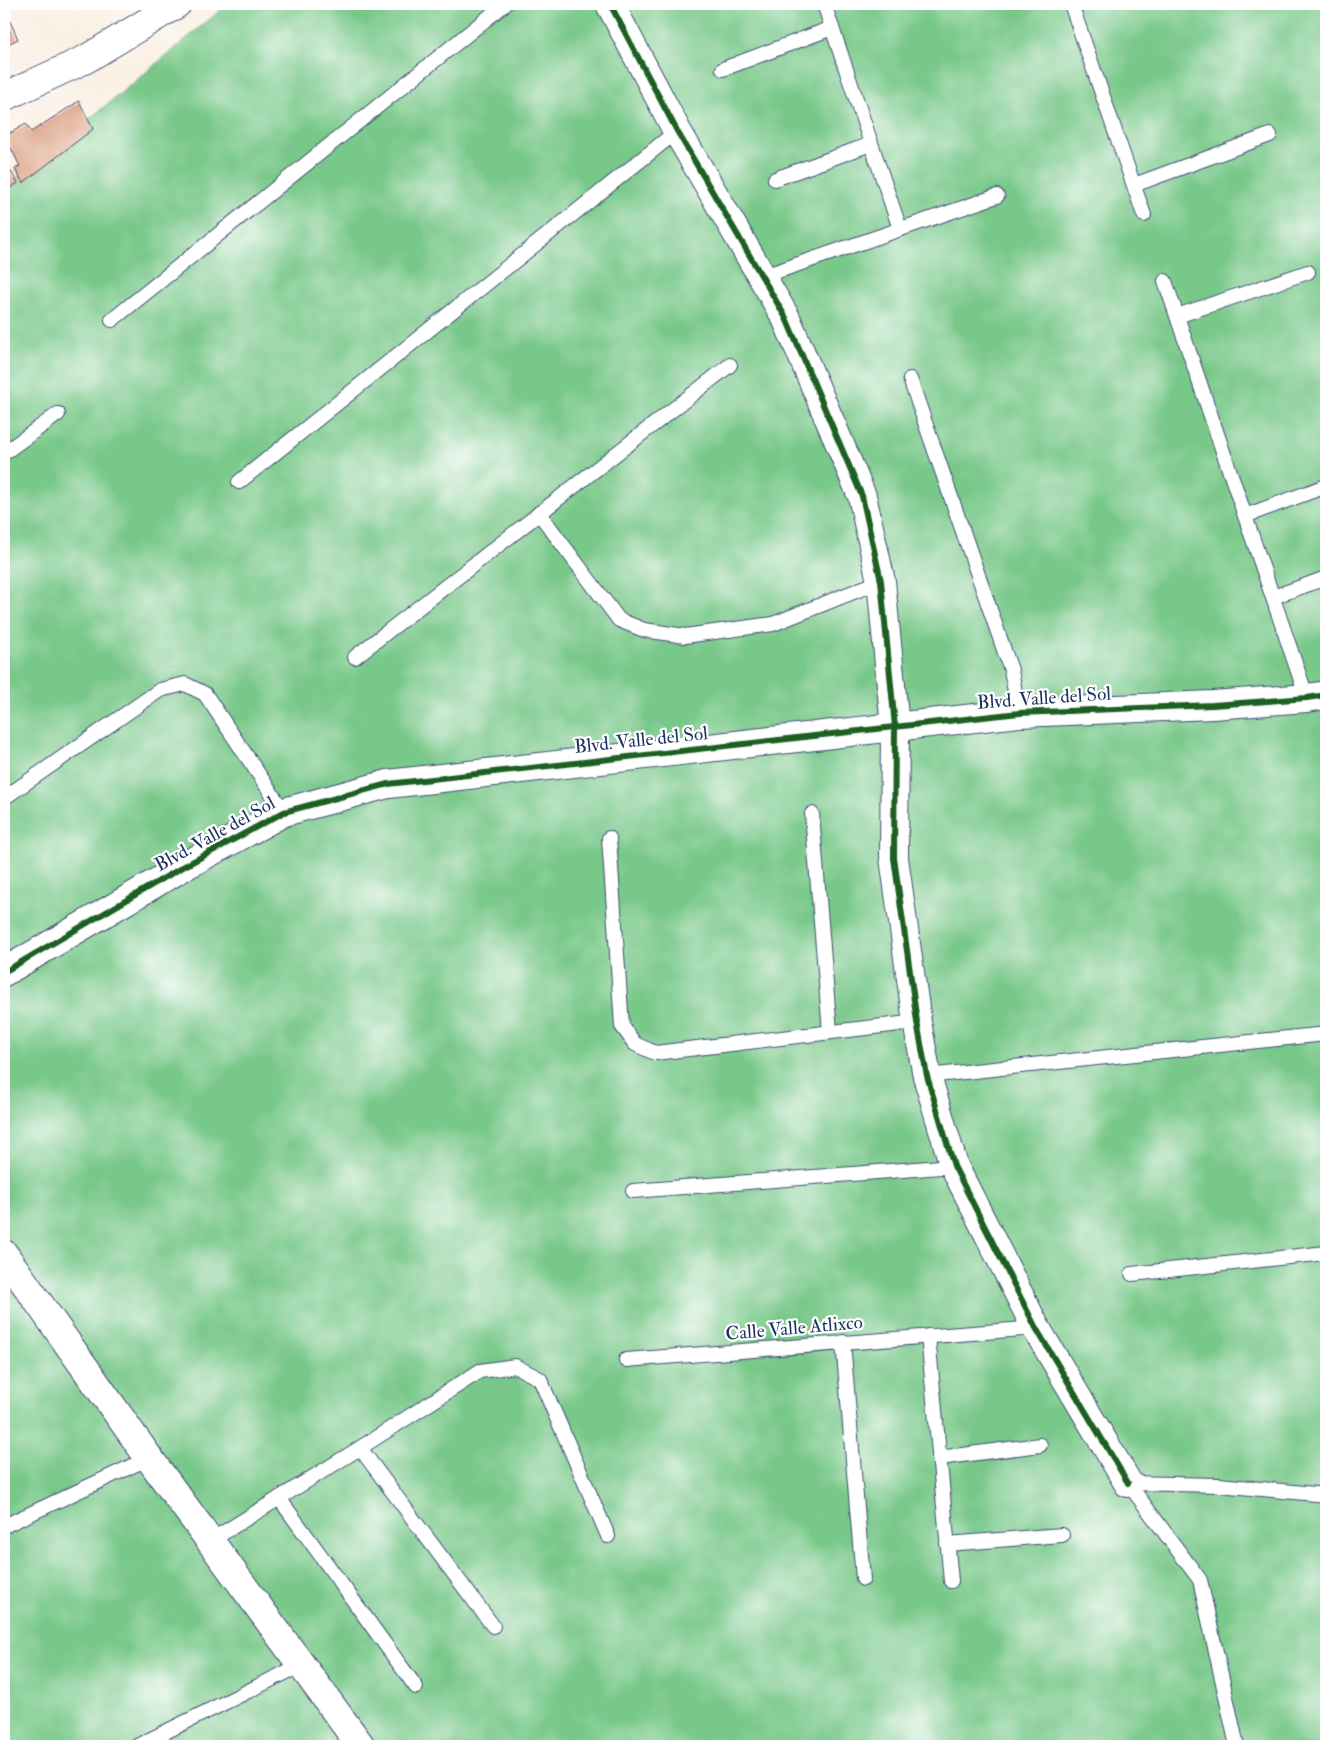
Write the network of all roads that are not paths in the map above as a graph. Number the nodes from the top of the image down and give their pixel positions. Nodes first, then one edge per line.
1 (177, 4) edge
2 (505, 4) edge
3 (610, 4) edge
4 (824, 4) edge
5 (1072, 4) edge
6 (832, 28) junction
7 (722, 69) dead end
8 (4, 97) edge
9 (677, 131) junction
10 (1270, 135) dead end
11 (871, 144) junction
12 (775, 179) dead end
13 (1134, 185) junction
14 (997, 196) dead end
15 (1144, 215) dead end
16 (900, 229) junction
17 (1308, 272) dead end
18 (761, 277) junction
19 (1165, 281) dead end
20 (1177, 316) junction
21 (112, 320) dead end
22 (730, 365) dead end
23 (910, 379) dead end
24 (58, 414) dead end
25 (4, 453) edge
26 (239, 482) dead end
27 (1326, 486) edge
28 (539, 513) junction
29 (1245, 516) junction
30 (1326, 578) edge
31 (881, 581) junction
32 (1272, 597) junction
33 (355, 657) dead end
34 (1316, 696) edge
35 (1019, 713) junction
36 (895, 727) junction
37 (4, 798) edge
38 (284, 812) junction
39 (812, 814) dead end
40 (609, 838) dead end
41 (4, 972) edge
42 (917, 1022) junction
43 (830, 1032) junction
44 (1326, 1034) edge
45 (927, 1076) junction
46 (954, 1166) junction
47 (633, 1191) dead end
48 (1326, 1253) edge
49 (4, 1254) edge
50 (1132, 1274) dead end
51 (1036, 1328) junction
52 (928, 1336) junction
53 (843, 1342) junction
54 (626, 1360) dead end
55 (1040, 1446) dead end
56 (360, 1448) junction
57 (149, 1458) junction
58 (939, 1458) junction
59 (1128, 1482) junction
60 (1326, 1495) edge
61 (279, 1498) junction
62 (4, 1526) edge
63 (1062, 1535) dead end
64 (608, 1536) dead end
65 (210, 1541) junction
66 (947, 1544) junction
67 (863, 1579) dead end
68 (951, 1581) dead end
69 (493, 1626) dead end
70 (301, 1665) junction
71 (416, 1687) dead end
72 (138, 1746) edge
73 (361, 1746) edge
74 (1237, 1746) edge

1 - 8 street
2 - 21 lane
3 - 9 street
4 - 6 lane
5 - 13 lane
6 - 7 lane
6 - 11 lane
9 - 18 street
9 - 26 lane
10 - 13 lane
11 - 12 lane
11 - 16 lane
13 - 15 lane
14 - 16 lane
16 - 18 lane
17 - 20 lane
18 - 31 street
19 - 20 lane
20 - 29 lane
22 - 28 lane
23 - 35 lane
24 - 25 lane
27 - 29 lane
28 - 31 lane
28 - 33 lane
29 - 32 lane
30 - 32 lane
31 - 36 street
32 - 34 lane
34 - 35 street, Blvd. Valle del Sol
35 - 36 street, Blvd. Valle del Sol
36 - 38 street, Blvd. Valle del Sol
36 - 42 street
37 - 38 lane
38 - 41 street, Blvd. Valle del Sol
39 - 43 lane
40 - 43 lane
42 - 43 lane
42 - 45 street
44 - 45 lane
45 - 46 street
46 - 47 lane
46 - 51 street
48 - 50 lane
49 - 57 street
51 - 52 lane, Calle Valle Atlixco
51 - 59 street
52 - 53 lane, Calle Valle Atlixco
52 - 58 lane
53 - 54 lane, Calle Valle Atlixco
53 - 67 lane
55 - 58 lane
56 - 61 lane
56 - 64 lane
56 - 69 lane
57 - 62 lane
57 - 65 street
58 - 66 lane
59 - 60 lane
59 - 74 lane
61 - 65 lane
61 - 71 lane
63 - 66 lane
65 - 70 street
66 - 68 lane
70 - 72 lane
70 - 73 street

